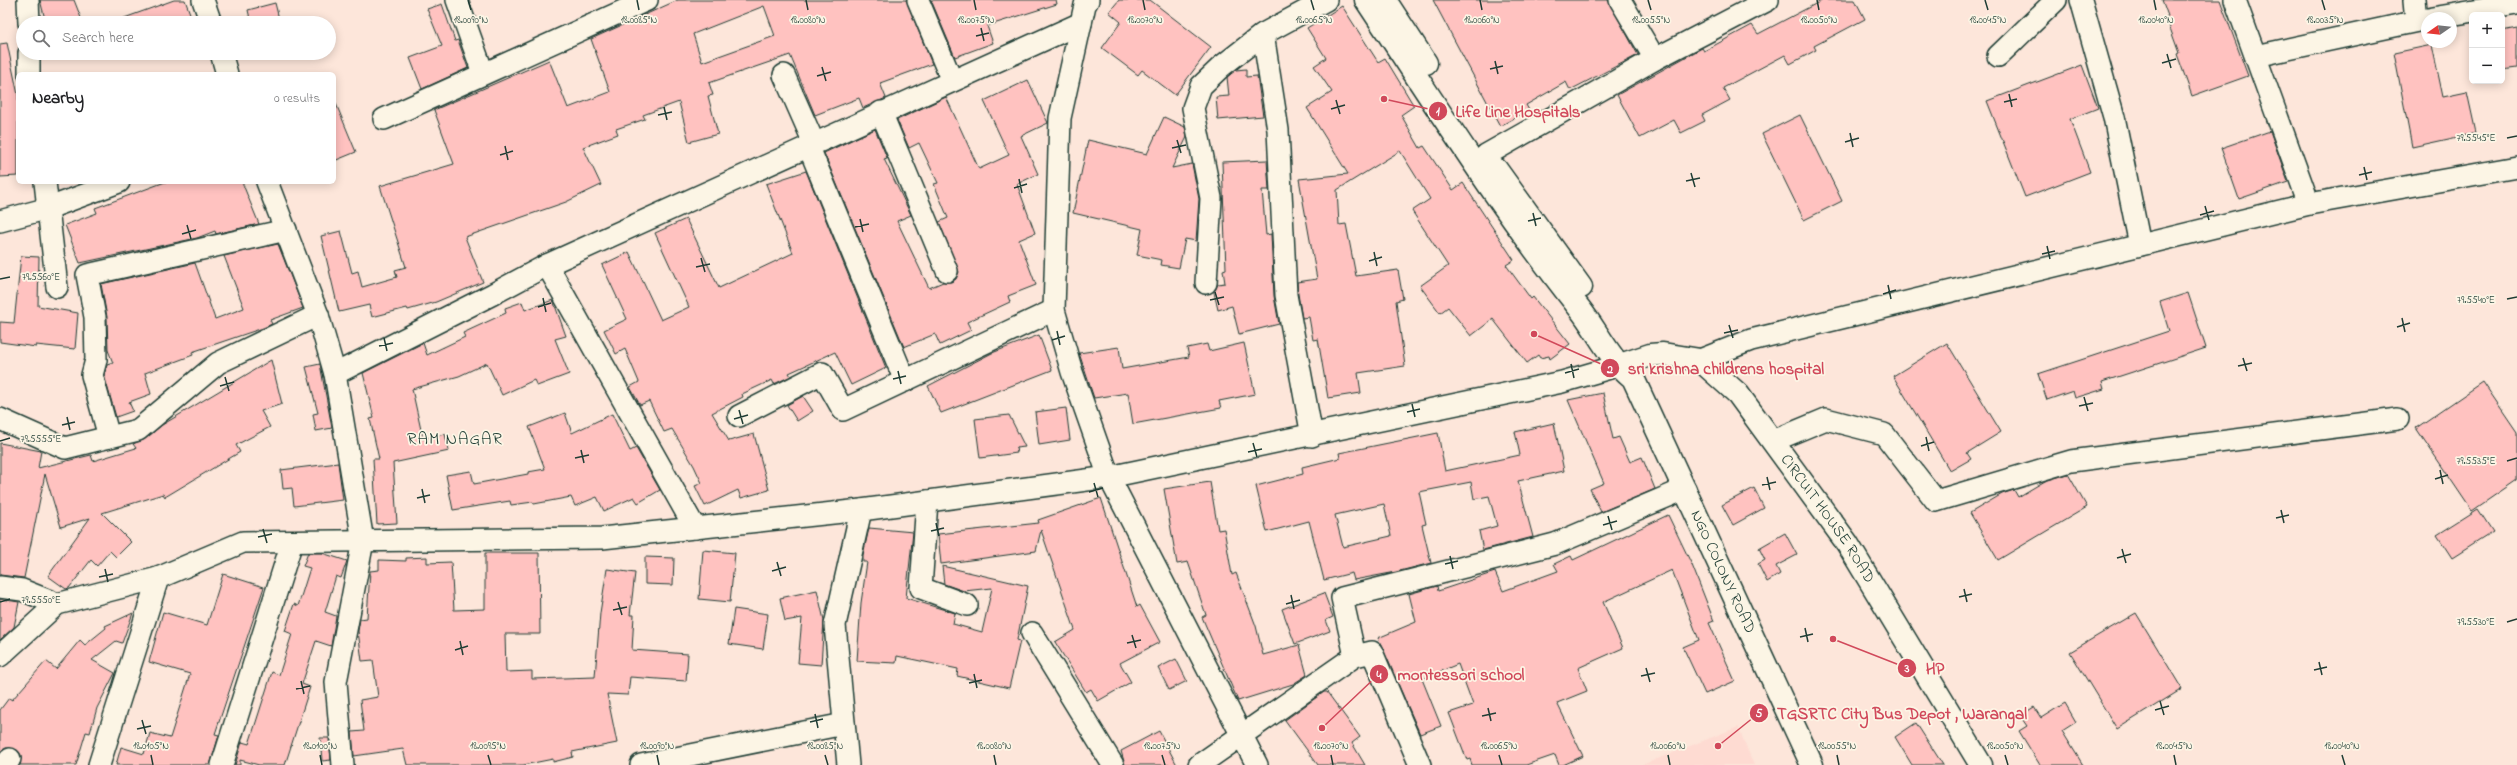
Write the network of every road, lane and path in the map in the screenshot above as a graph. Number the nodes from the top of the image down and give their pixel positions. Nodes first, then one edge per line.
1 (28, 0) edge
2 (203, 0) edge
3 (456, 0) edge
4 (647, 0) edge
5 (918, 0) edge
6 (1088, 0) edge
7 (1326, 0) edge
8 (1366, 0) edge
9 (1620, 0) edge
10 (1768, 0) edge
11 (2056, 0) edge
12 (2081, 0) edge
13 (2235, 0) edge
14 (2414, 0) edge
15 (1391, 2) edge
16 (2517, 4) edge
17 (2421, 12) edge
18 (2457, 14) edge
19 (29, 16) edge
20 (209, 16) edge
21 (2421, 20) edge
22 (1081, 23) junction
23 (1263, 34) junction
24 (1998, 56) dead end
25 (2256, 56) junction
26 (1655, 59) junction
27 (29, 60) edge
28 (223, 60) edge
29 (29, 72) edge
30 (227, 72) edge
31 (483, 73) junction
32 (784, 75) dead end
33 (952, 81) junction
34 (881, 112) junction
35 (384, 119) dead end
36 (811, 144) junction
37 (1486, 155) junction
38 (2517, 167) edge
39 (45, 184) edge
40 (114, 184) edge
41 (268, 184) edge
42 (2309, 204) junction
43 (49, 208) junction
44 (0, 221) edge
45 (286, 230) junction
46 (2140, 245) junction
47 (546, 265) junction
48 (947, 271) dead end
49 (1206, 283) dead end
50 (57, 287) dead end
51 (1054, 310) junction
52 (318, 314) junction
53 (1700, 360) junction
54 (1627, 368) junction
55 (335, 374) junction
56 (905, 381) junction
57 (739, 416) dead end
58 (0, 419) edge
59 (2398, 419) dead end
60 (1312, 436) junction
61 (109, 437) junction
62 (1773, 441) junction
63 (1109, 477) junction
64 (1686, 489) junction
65 (927, 501) junction
66 (861, 510) junction
67 (695, 528) junction
68 (363, 541) junction
69 (292, 542) junction
70 (158, 578) junction
71 (0, 586) edge
72 (58, 604) junction
73 (967, 605) dead end
74 (1032, 634) dead end
75 (0, 656) edge
76 (1355, 656) junction
77 (844, 724) junction
78 (1243, 736) junction
79 (99, 765) edge
80 (222, 765) edge
81 (343, 765) edge
82 (641, 765) edge
83 (848, 765) edge
84 (1113, 765) edge
85 (1199, 765) edge
86 (1257, 765) edge
87 (1420, 765) edge
88 (1812, 765) edge
89 (1981, 765) edge

1 - 19 street
2 - 20 street
3 - 31 street
4 - 31 street
5 - 33 street
6 - 22 street
7 - 23 street
8 - 54 street
9 - 26 street
10 - 26 street
11 - 24 street
12 - 46 street
13 - 25 street
14 - 17 street
15 - 37 street
16 - 18 street
21 - 25 street
22 - 33 street
22 - 51 street
23 - 49 street
23 - 60 street
25 - 42 street
26 - 37 street
27 - 29 street
28 - 30 street
31 - 35 street
32 - 36 street
33 - 34 street
34 - 36 street
34 - 48 street
36 - 47 street
36 - 56 street
37 - 54 street
38 - 42 street
39 - 43 street
40 - 43 street
41 - 45 street
42 - 46 street
43 - 44 street
43 - 50 street
45 - 52 street
45 - 61 street
46 - 53 street
47 - 55 street
47 - 67 street
51 - 56 street
51 - 63 street
52 - 55 street
52 - 61 street
53 - 54 street
53 - 62 street, CIRCUIT HOUSE ROAD
54 - 60 street
54 - 64 street, NGO COLONY ROAD
55 - 68 street
56 - 57 street
58 - 61 street
59 - 62 street
60 - 63 street
62 - 89 street, CIRCUIT HOUSE ROAD
63 - 65 street
63 - 78 street
64 - 76 street
64 - 88 street, NGO COLONY ROAD
65 - 66 street
65 - 73 street
66 - 67 street
66 - 77 street
67 - 68 street
68 - 69 street
68 - 81 street
69 - 70 street
69 - 80 street
70 - 72 street
70 - 79 street
71 - 72 street
72 - 75 street
74 - 84 street
76 - 78 street
76 - 87 street
77 - 82 street
77 - 83 street
78 - 85 street
78 - 86 street

